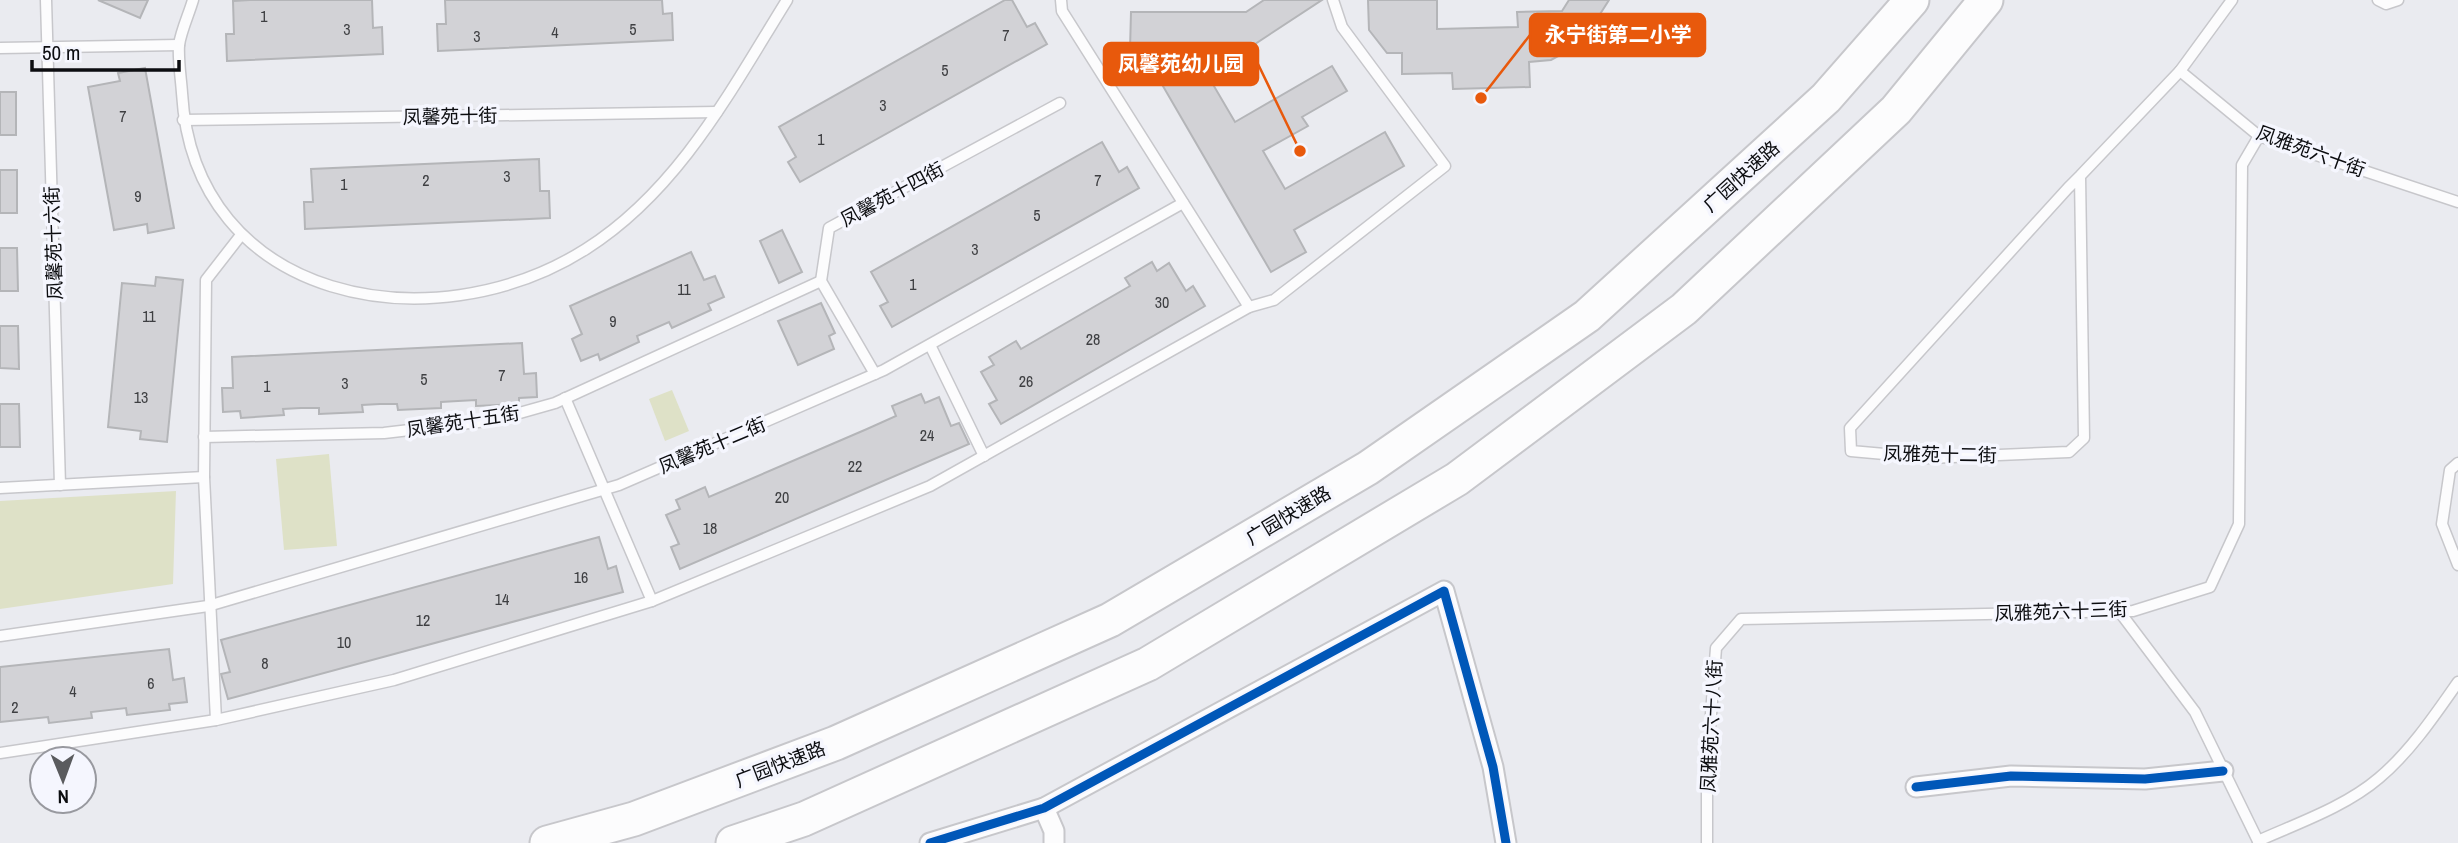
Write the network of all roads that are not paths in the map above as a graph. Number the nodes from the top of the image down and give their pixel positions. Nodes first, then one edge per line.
1 (46, 0) edge
2 (193, 0) edge
3 (787, 0) edge
4 (1061, 0) edge
5 (1333, 0) edge
6 (1912, 0) edge
7 (1986, 0) edge
8 (2232, 0) edge
9 (2378, 0) edge
10 (2398, 0) edge
11 (179, 45) junction
12 (47, 47) junction
13 (0, 48) edge
14 (2180, 71) junction
15 (1060, 103) dead end
16 (717, 113) junction
17 (183, 120) junction
18 (2259, 136) junction
19 (2080, 176) junction
20 (2458, 202) edge
21 (1183, 203) junction
22 (241, 235) junction
23 (821, 281) junction
24 (1249, 307) junction
25 (930, 345) junction
26 (875, 374) junction
27 (565, 398) junction
28 (204, 437) junction
29 (984, 456) junction
30 (2458, 463) edge
31 (204, 477) junction
32 (60, 485) junction
33 (0, 488) edge
34 (604, 490) junction
35 (2458, 565) edge
36 (652, 601) junction
37 (208, 607) junction
38 (2119, 611) junction
39 (1741, 619) joint
40 (0, 636) edge
41 (2458, 682) edge
42 (216, 720) junction
43 (0, 753) edge
44 (2223, 771) junction
45 (1916, 786) dead end
46 (1044, 808) junction
47 (2259, 842) edge
48 (547, 843) edge
49 (733, 843) edge
50 (930, 843) edge
51 (1054, 843) edge
52 (1506, 843) edge
53 (1707, 843) edge

1 - 12 lane, 凤馨苑十六街
2 - 11 lane
3 - 16 lane
4 - 21 lane
5 - 24 lane
6 - 48 highway, 广园快速路
7 - 49 highway
8 - 14 lane, 凤雅苑十二街
9 - 10 lane
11 - 12 lane
11 - 17 lane
12 - 13 lane
12 - 32 lane, 凤馨苑十六街
14 - 18 lane, 凤雅苑六十街
14 - 19 lane, 凤雅苑十二街
15 - 23 lane, 凤馨苑十四街
16 - 17 lane, 凤馨苑十街
16 - 22 lane
17 - 22 lane
18 - 20 lane, 凤雅苑六十街
18 - 38 lane, 凤雅苑六十三街
19 - 19 lane, 凤雅苑十二街
21 - 24 lane
21 - 25 lane, 凤馨苑十二街
22 - 28 lane
23 - 26 lane
23 - 27 lane, 凤馨苑十五街
24 - 29 lane
25 - 26 lane, 凤馨苑十二街
25 - 29 lane
26 - 34 lane, 凤馨苑十二街
27 - 28 lane, 凤馨苑十五街
27 - 34 lane
28 - 31 lane
29 - 36 lane
30 - 35 lane
31 - 32 lane
31 - 37 lane
32 - 33 lane
34 - 36 lane
34 - 37 lane, 凤馨苑十二街
36 - 42 lane
37 - 40 lane, 凤馨苑十二街
37 - 42 lane
38 - 39 lane, 凤雅苑六十三街
38 - 44 lane
39 - 53 lane, 凤雅苑六十八街
41 - 47 lane
42 - 43 lane
44 - 45 street
44 - 47 lane
46 - 50 street
46 - 51 street
46 - 52 street

